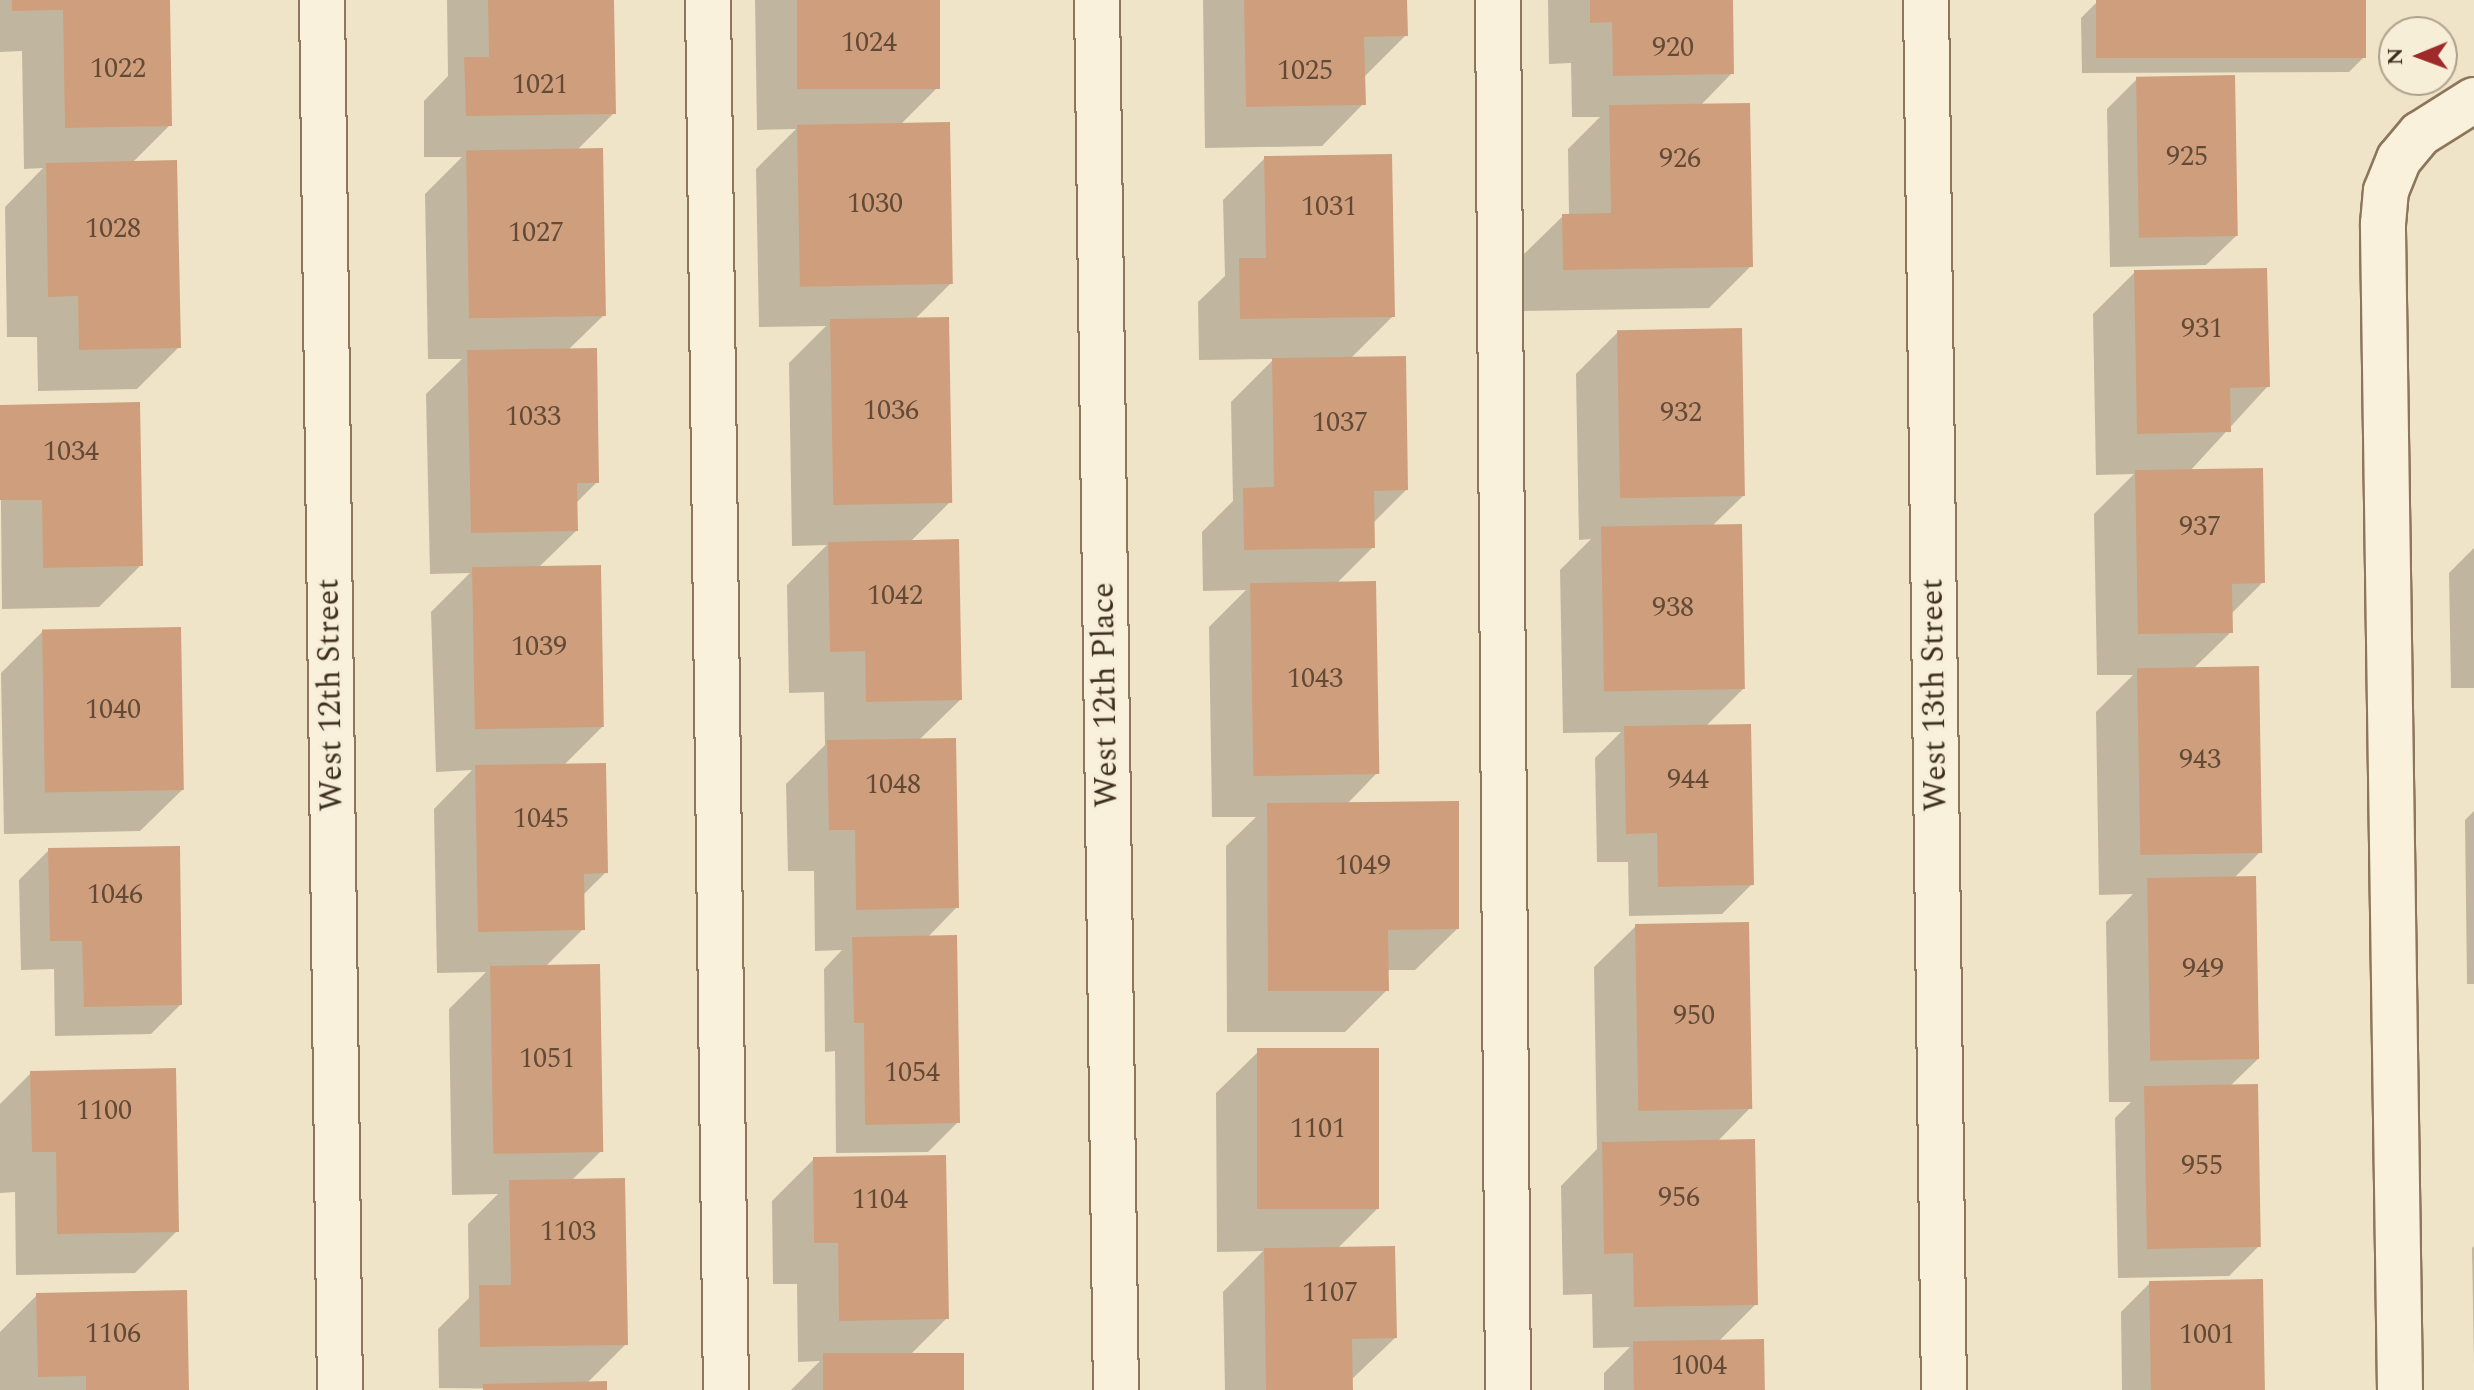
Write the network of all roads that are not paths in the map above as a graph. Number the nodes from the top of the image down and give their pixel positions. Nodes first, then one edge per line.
1 (322, 0) edge
2 (708, 0) edge
3 (1097, 0) edge
4 (1498, 0) edge
5 (1926, 0) edge
6 (2474, 100) edge
7 (340, 1390) edge
8 (726, 1390) edge
9 (1116, 1390) edge
10 (1508, 1390) edge
11 (1944, 1390) edge
12 (2400, 1390) edge

1 - 7 street, West 12th Street
2 - 8 street
3 - 9 street, West 12th Place
4 - 10 street
5 - 11 street, West 13th Street
6 - 12 street

